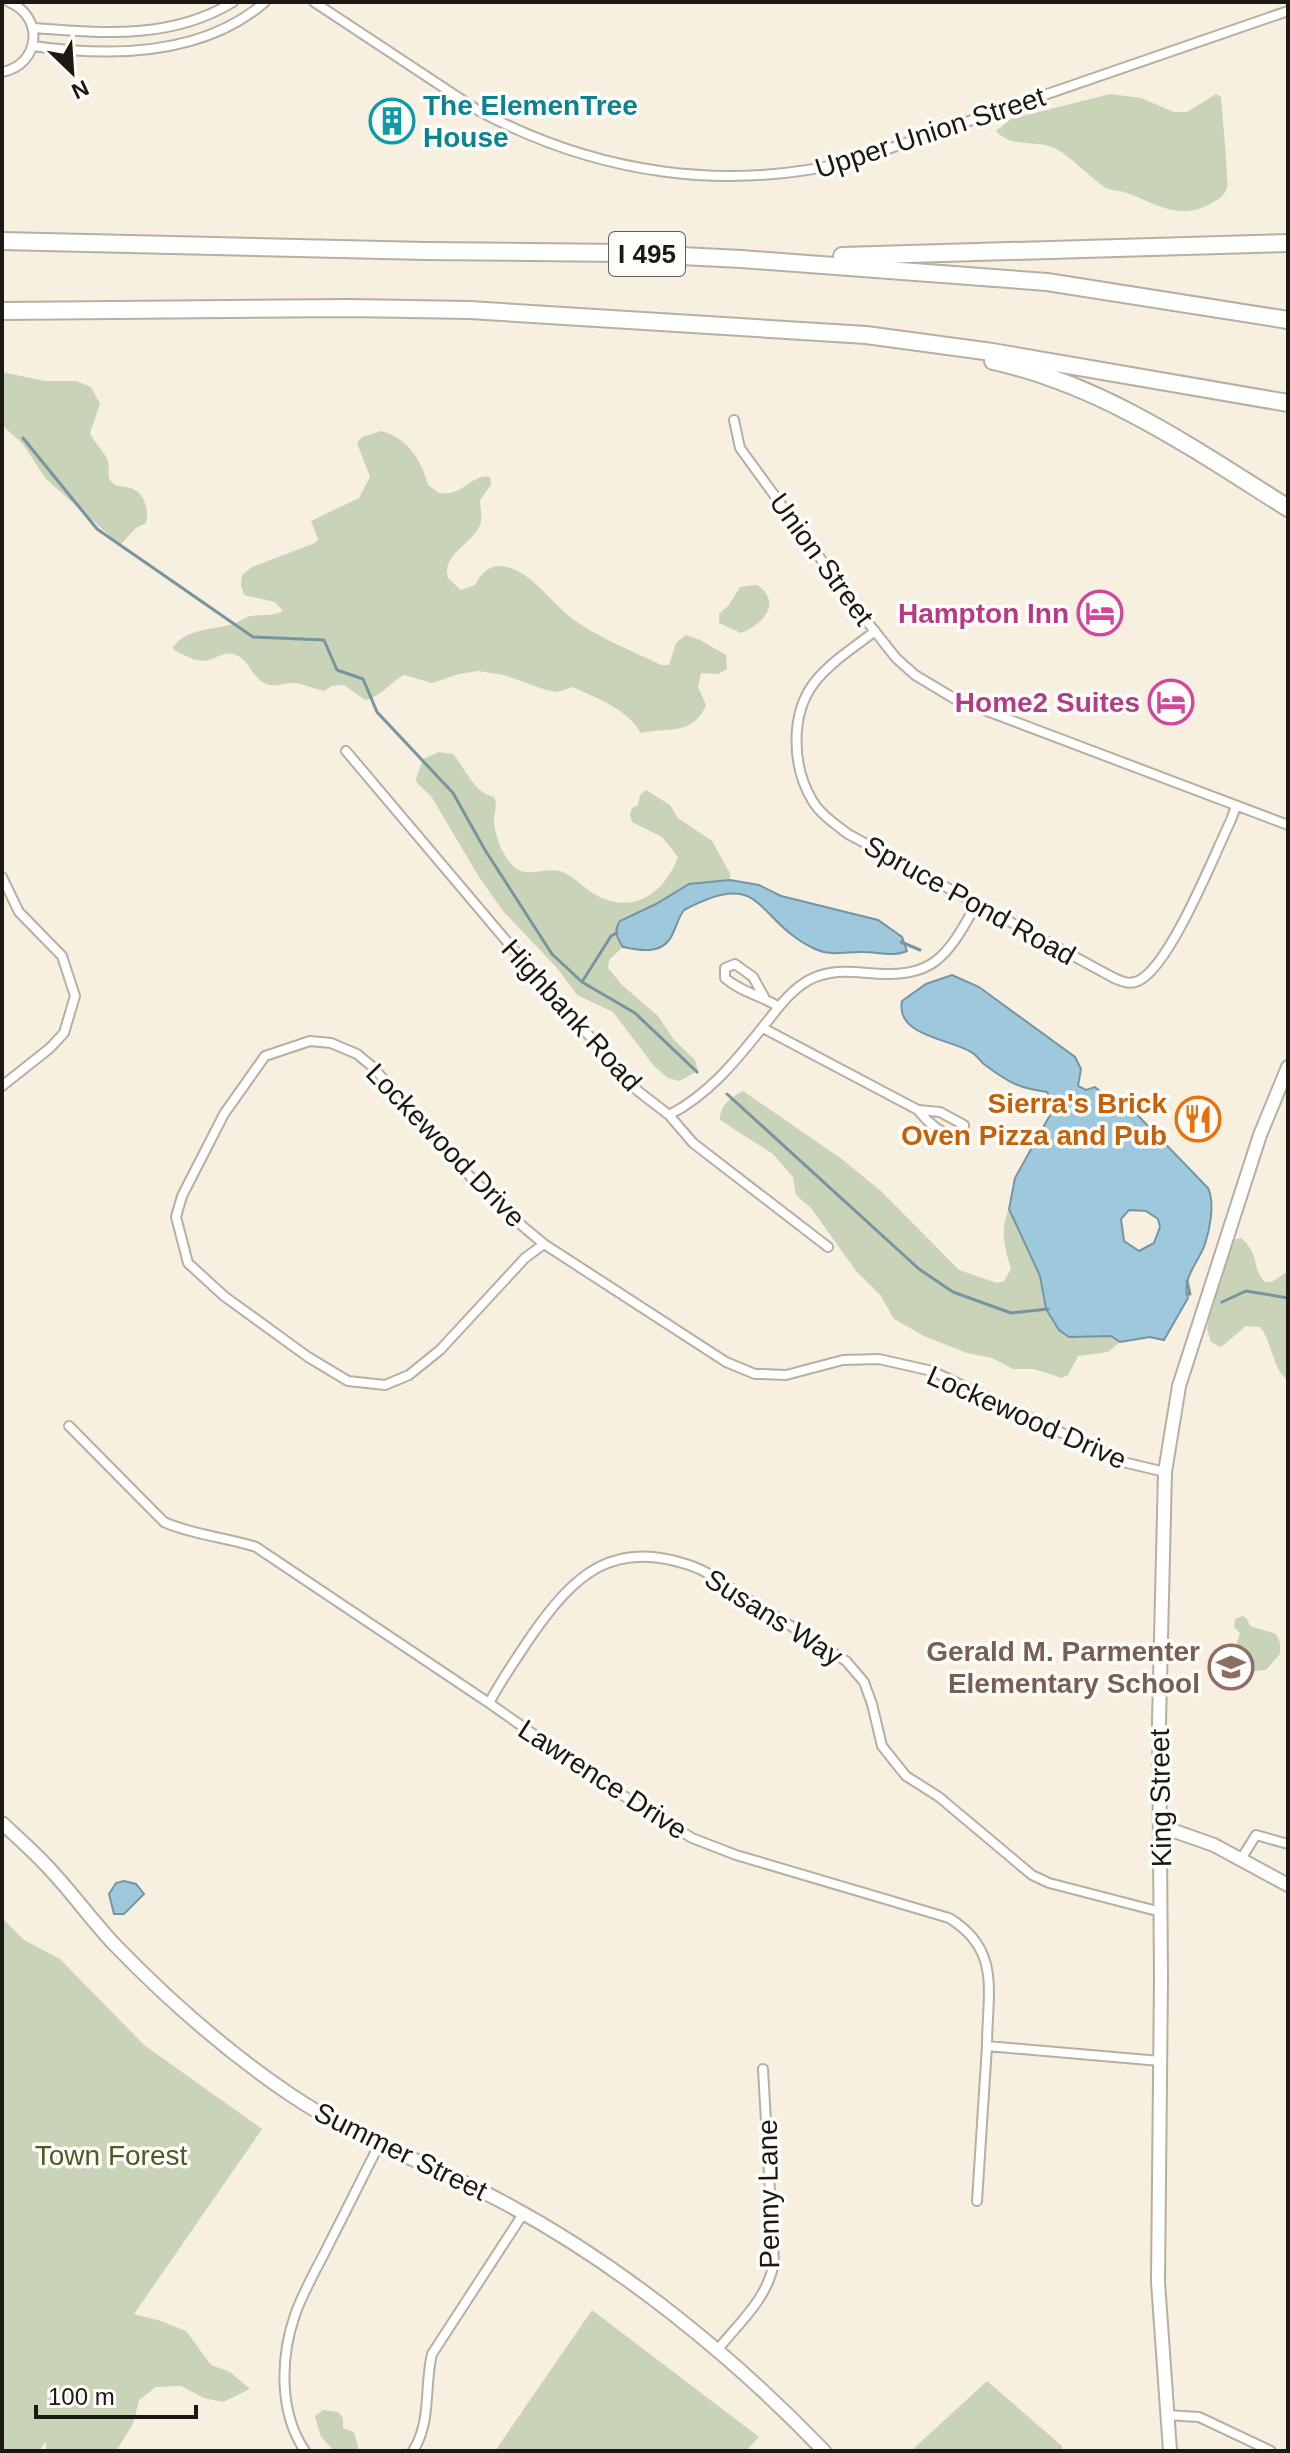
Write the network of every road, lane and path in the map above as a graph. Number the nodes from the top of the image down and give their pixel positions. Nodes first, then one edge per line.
1 (9, 2) edge
2 (233, 2) edge
3 (265, 2) edge
4 (314, 2) edge
5 (1288, 11) edge
6 (34, 28) junction
7 (33, 46) junction
8 (2, 72) edge
9 (2, 241) edge
10 (1288, 243) edge
11 (741, 259) junction
12 (2, 311) edge
13 (1288, 320) edge
14 (866, 335) junction
15 (1288, 403) edge
16 (734, 420) dead end
17 (1288, 508) edge
18 (875, 631) junction
19 (346, 751) dead end
20 (1236, 806) junction
21 (1288, 825) edge
22 (2, 877) edge
23 (976, 905) junction
24 (764, 997) junction
25 (779, 1007) junction
26 (763, 1028) junction
27 (1288, 1067) edge
28 (2, 1086) edge
29 (918, 1110) junction
30 (669, 1115) junction
31 (544, 1244) junction
32 (828, 1247) dead end
33 (69, 1426) dead end
34 (1165, 1472) junction
35 (489, 1703) junction
36 (2, 1823) edge
37 (1160, 1826) junction
38 (1288, 1844) edge
39 (1241, 1859) junction
40 (1288, 1885) edge
41 (1161, 1912) junction
42 (987, 2046) junction
43 (1160, 2061) junction
44 (763, 2069) dead end
45 (379, 2145) junction
46 (977, 2201) dead end
47 (523, 2214) junction
48 (718, 2349) junction
49 (1166, 2415) junction
50 (305, 2451) edge
51 (413, 2451) edge
52 (824, 2451) edge
53 (1170, 2451) edge
54 (1271, 2451) edge

1 - 6 street
2 - 6 street
3 - 7 street
4 - 5 street, Upper Union Street
6 - 7 street
7 - 8 street
9 - 11 highway, I 495
10 - 11 highway
11 - 13 highway, I 495
12 - 14 highway, I 495
14 - 15 highway, I 495
14 - 17 highway
16 - 18 street, Union Street
18 - 20 street, Union Street
18 - 23 street, Spruce Pond Road
19 - 30 street, Highbank Road
20 - 21 street, Union Street
20 - 23 street, Spruce Pond Road
22 - 28 street
23 - 25 street
24 - 24 street
24 - 25 street
25 - 26 street
26 - 29 street
26 - 30 street
27 - 34 main road, King Street
29 - 29 street
30 - 32 street, Highbank Road
31 - 31 street, Lockewood Drive
31 - 34 street, Lockewood Drive
33 - 35 street, Lawrence Drive
34 - 37 main road, King Street
35 - 41 street, Susans Way
35 - 42 street, Lawrence Drive
36 - 45 main road, Summer Street
37 - 39 main road
37 - 41 main road, King Street
38 - 39 street
39 - 40 main road
41 - 43 main road, King Street
42 - 43 street
42 - 46 street, Lawrence Drive
43 - 49 main road, King Street
44 - 48 street, Penny Lane
45 - 47 main road, Summer Street
45 - 50 street
47 - 48 main road, Summer Street
47 - 51 street
48 - 52 main road, Summer Street
49 - 53 main road, King Street
49 - 54 street

